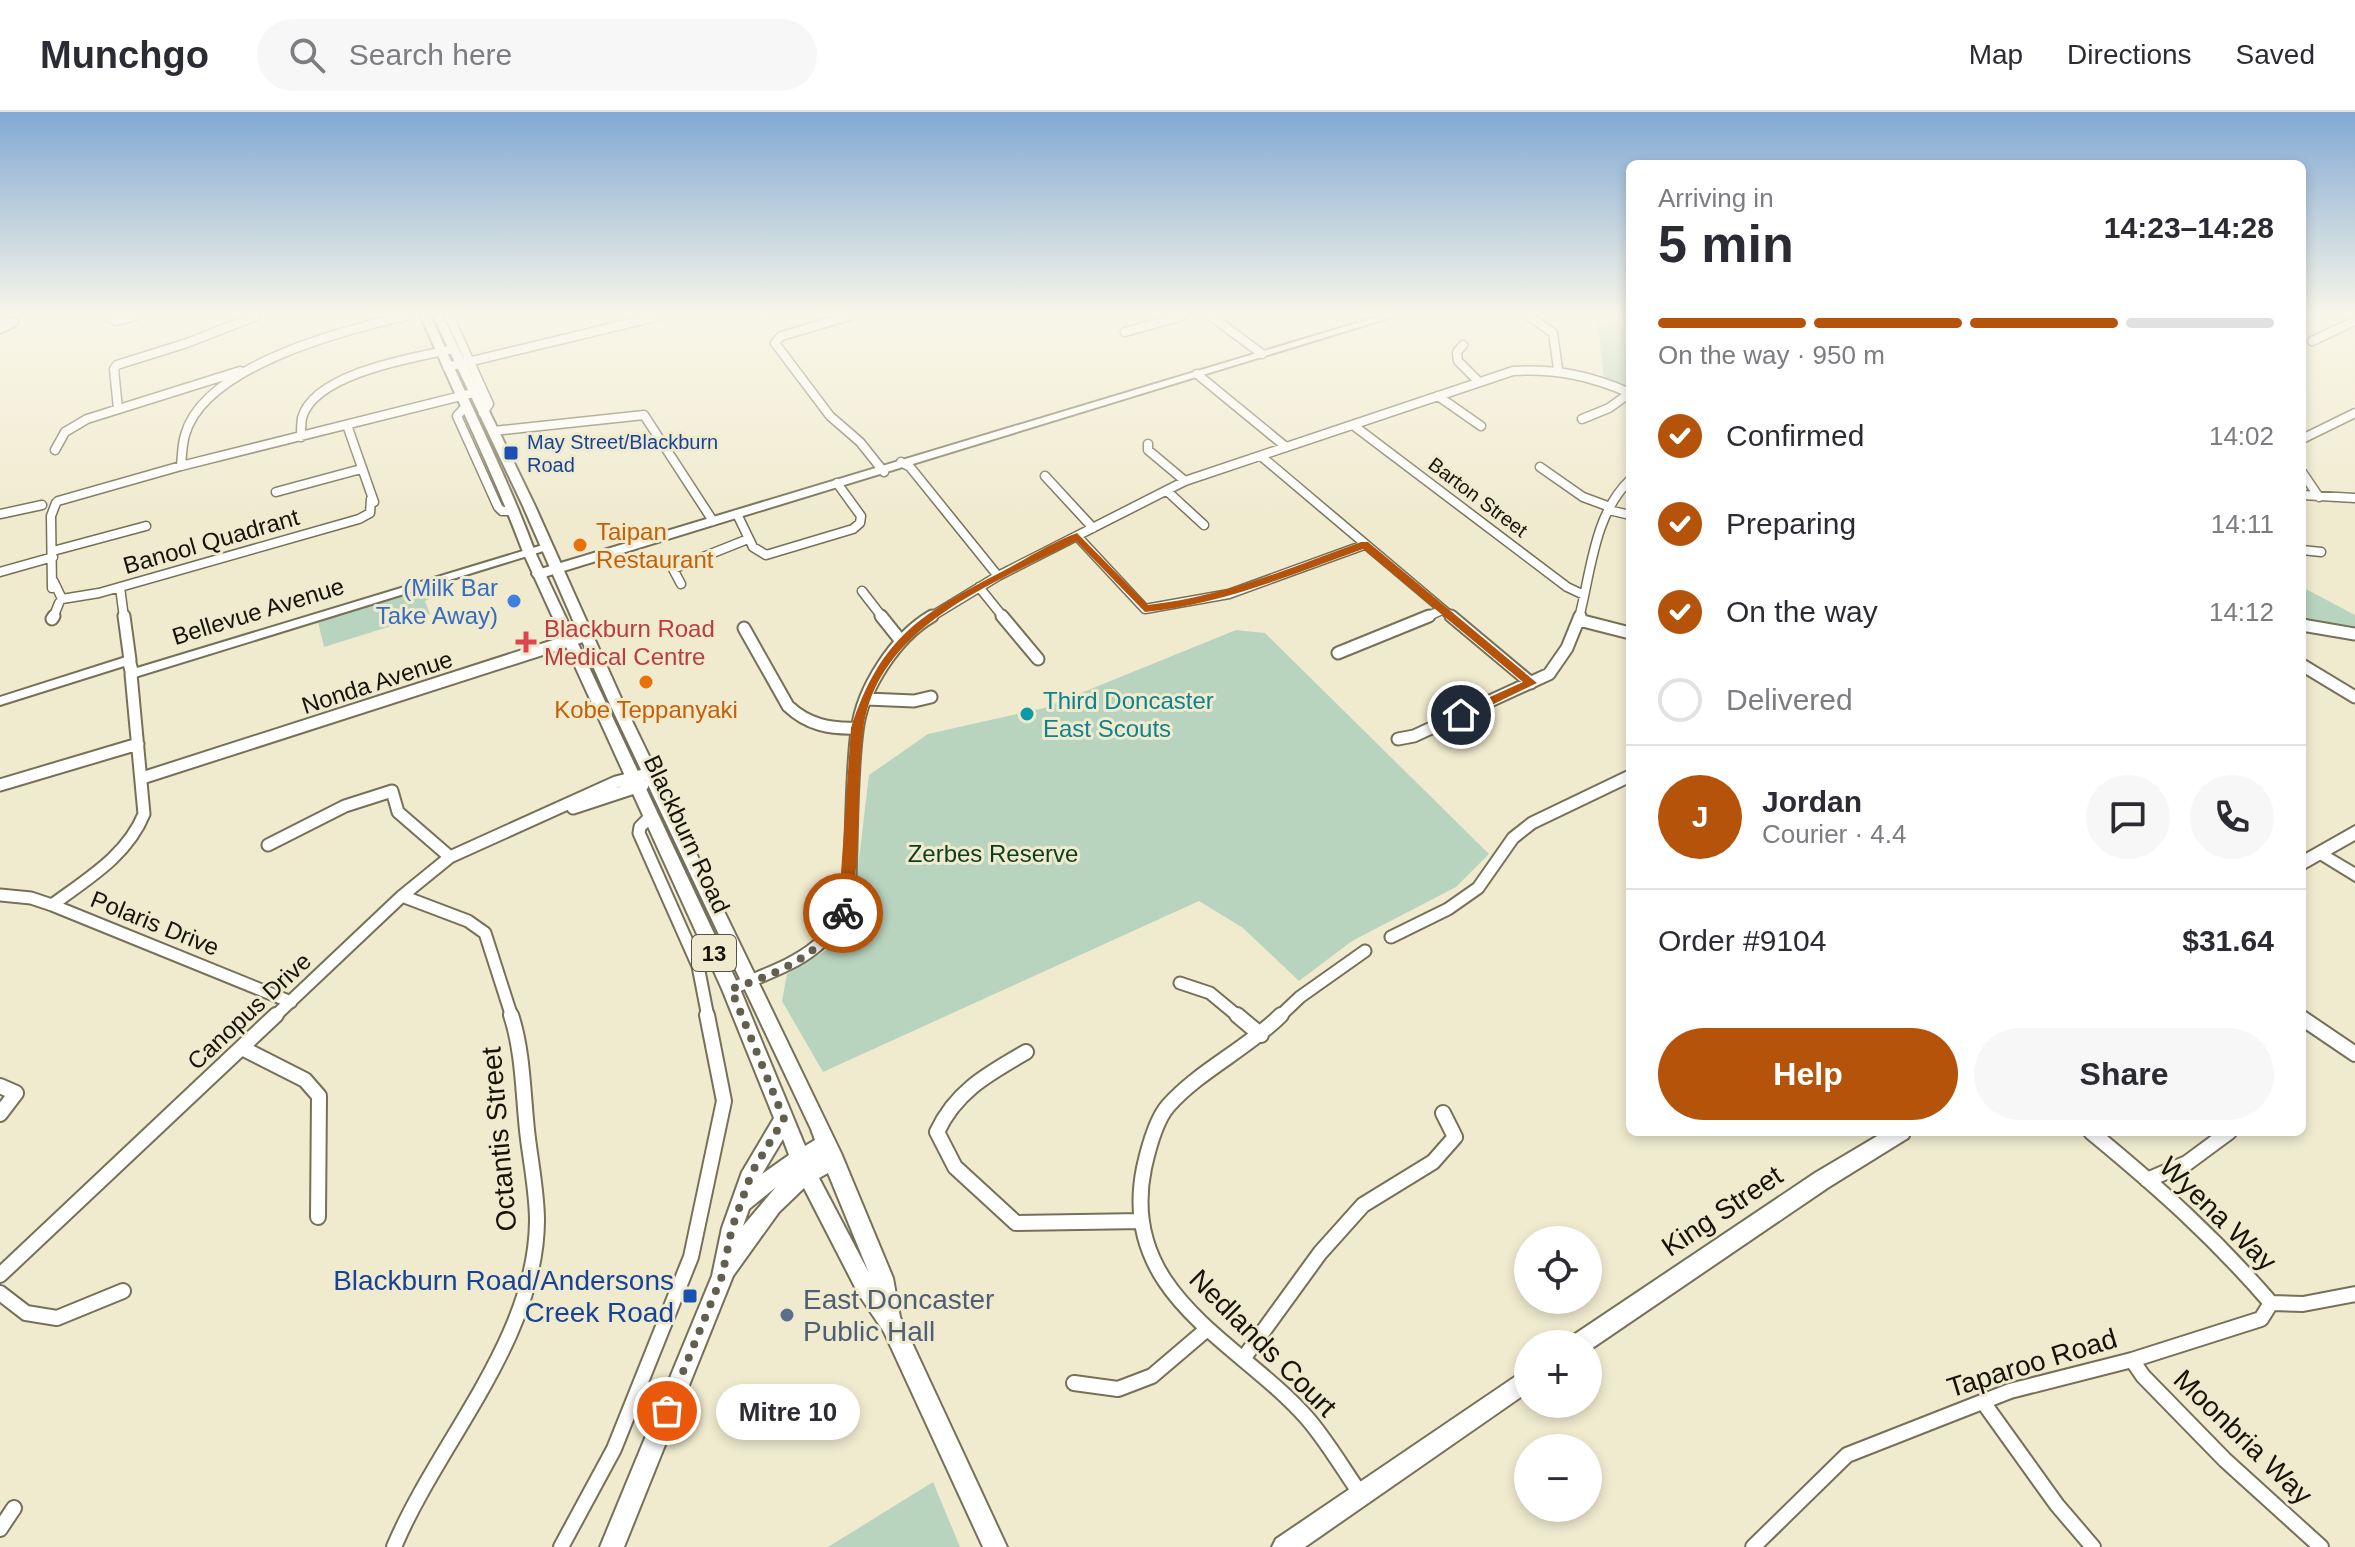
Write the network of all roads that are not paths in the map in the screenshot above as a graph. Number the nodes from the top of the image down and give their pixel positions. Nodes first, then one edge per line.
1 (115, 383) edge
2 (207, 383) edge
3 (232, 383) edge
4 (341, 383) edge
5 (462, 383) edge
6 (470, 383) edge
7 (806, 383) edge
8 (1168, 383) edge
9 (1208, 383) edge
10 (1476, 383) edge
11 (1607, 383) edge
12 (187, 390) junction
13 (1626, 391) edge
14 (1438, 396) junction
15 (1626, 396) edge
16 (212, 398) junction
17 (465, 398) junction
18 (118, 409) junction
19 (486, 409) junction
20 (2355, 413) edge
21 (1582, 419) dead end
22 (347, 425) junction
23 (1353, 425) junction
24 (1481, 426) dead end
25 (494, 435) junction
26 (301, 437) junction
27 (2306, 437) edge
28 (1148, 444) dead end
29 (1286, 447) junction
30 (55, 450) dead end
31 (1261, 456) junction
32 (903, 464) junction
33 (181, 466) junction
34 (1540, 467) dead end
35 (361, 469) junction
36 (882, 469) junction
37 (1045, 476) dead end
38 (2306, 478) edge
39 (1185, 481) junction
40 (837, 483) junction
41 (1626, 484) edge
42 (1167, 491) junction
43 (276, 492) dead end
44 (2306, 495) edge
45 (2319, 497) junction
46 (2355, 498) edge
47 (50, 502) junction
48 (1610, 508) junction
49 (0, 514) edge
50 (737, 514) junction
51 (1626, 514) edge
52 (713, 521) junction
53 (1204, 525) dead end
54 (146, 526) dead end
55 (1093, 528) junction
56 (1077, 536) junction
57 (748, 539) junction
58 (1364, 545) junction
59 (546, 547) junction
60 (2306, 550) edge
61 (529, 552) junction
62 (2321, 552) dead end
63 (53, 554) junction
64 (556, 569) junction
65 (0, 572) edge
66 (539, 574) junction
67 (998, 576) junction
68 (54, 582) junction
69 (681, 584) dead end
70 (123, 586) junction
71 (979, 587) junction
72 (862, 591) dead end
73 (99, 593) junction
74 (1584, 595) junction
75 (59, 603) junction
76 (1442, 610) junction
77 (52, 619) dead end
78 (1579, 620) junction
79 (2306, 626) edge
80 (744, 628) dead end
81 (1626, 632) edge
82 (2355, 634) edge
83 (587, 635) junction
84 (570, 641) junction
85 (901, 641) junction
86 (1338, 653) dead end
87 (1038, 659) dead end
88 (130, 667) junction
89 (2306, 667) edge
90 (1531, 683) junction
91 (931, 697) dead end
92 (2355, 697) edge
93 (867, 699) junction
94 (0, 701) edge
95 (625, 721) junction
96 (609, 728) junction
97 (857, 728) junction
98 (1398, 739) dead end
99 (138, 742) junction
100 (652, 775) junction
101 (1626, 778) edge
102 (142, 780) junction
103 (635, 782) junction
104 (0, 785) edge
105 (651, 816) junction
106 (2355, 832) edge
107 (268, 845) dead end
108 (2321, 853) junction
109 (450, 857) junction
110 (2306, 862) edge
111 (2355, 875) edge
112 (0, 895) edge
113 (402, 896) junction
114 (52, 905) junction
115 (1391, 937) dead end
116 (1365, 951) dead end
117 (752, 982) junction
118 (1180, 983) dead end
119 (731, 989) junction
120 (291, 1002) junction
121 (2306, 1021) edge
122 (1261, 1035) junction
123 (242, 1048) junction
124 (1026, 1052) dead end
125 (2355, 1054) edge
126 (0, 1086) edge
127 (1443, 1113) dead end
128 (0, 1114) edge
129 (784, 1119) junction
130 (1894, 1136) edge
131 (2096, 1136) edge
132 (2224, 1136) edge
133 (827, 1144) junction
134 (804, 1165) junction
135 (2147, 1180) junction
136 (741, 1204) junction
137 (318, 1217) dead end
138 (1142, 1221) junction
139 (0, 1275) edge
140 (722, 1276) junction
141 (123, 1291) dead end
142 (0, 1293) edge
143 (2355, 1294) edge
144 (2271, 1303) junction
145 (892, 1324) junction
146 (1206, 1330) junction
147 (1601, 1330) edge
148 (1243, 1359) junction
149 (2132, 1360) junction
150 (1074, 1383) dead end
151 (1514, 1388) edge
152 (1983, 1402) junction
153 (1360, 1493) junction
154 (14, 1508) dead end
155 (0, 1529) edge
156 (394, 1547) edge
157 (561, 1547) edge
158 (612, 1547) edge
159 (995, 1547) edge
160 (1284, 1547) edge
161 (1753, 1547) edge
162 (2093, 1547) edge
163 (2321, 1547) edge

1 - 18 street
2 - 12 street
3 - 16 street
4 - 26 street
5 - 17 main road, Blackburn Road / 13
6 - 19 street
7 - 36 street
8 - 32 main road
9 - 29 street
10 - 14 street
11 - 13 street
12 - 16 street
12 - 18 street
14 - 23 street
14 - 24 street
15 - 21 street
16 - 33 street
17 - 19 main road, Blackburn Road / 13
17 - 22 street
17 - 61 main road, Blackburn Road / 13
18 - 30 street
19 - 25 main road, Blackburn Road / 13
20 - 27 street
22 - 26 street
22 - 35 street, Banool Quadrant
23 - 29 street
23 - 74 street, Barton Street
25 - 52 street
25 - 59 main road, Blackburn Road / 13
26 - 33 street
28 - 39 street
29 - 31 street
31 - 39 street
31 - 58 street
32 - 36 main road
32 - 67 street
33 - 47 street
34 - 48 street
35 - 43 street
35 - 70 street, Banool Quadrant
36 - 40 main road
37 - 55 street
38 - 45 street
39 - 42 street
40 - 50 main road
40 - 57 street
41 - 48 street
42 - 53 street
42 - 55 street
44 - 45 street
45 - 46 street
47 - 49 street
47 - 63 street
48 - 51 street
48 - 74 street
50 - 52 main road
50 - 57 street
52 - 64 main road
54 - 63 street
55 - 56 street
56 - 58 street
56 - 67 street
57 - 69 street
58 - 76 street
59 - 61 street, Bellevue Avenue
59 - 64 main road, Blackburn Road / 13
60 - 62 street
61 - 66 main road, Blackburn Road / 13
61 - 88 street, Bellevue Avenue
63 - 65 street
63 - 68 street
64 - 66 main road
64 - 83 main road, Blackburn Road / 13
66 - 84 main road, Blackburn Road / 13
67 - 71 street
68 - 73 street, Banool Quadrant
68 - 75 street
70 - 73 street, Banool Quadrant
70 - 88 street
71 - 85 street
71 - 87 street
72 - 85 street
73 - 75 street, Banool Quadrant
74 - 78 street
75 - 77 street
76 - 86 street
76 - 90 street
78 - 81 street
78 - 90 street
79 - 82 street
80 - 97 street
83 - 84 street, Nonda Avenue
83 - 95 main road, Blackburn Road / 13
84 - 96 main road, Blackburn Road / 13
84 - 102 street, Nonda Avenue
85 - 93 street
88 - 94 street, Bellevue Avenue
88 - 99 street
89 - 92 street
90 - 98 street
91 - 93 street
93 - 97 street
95 - 96 main road
95 - 100 main road, Blackburn Road / 13
96 - 103 main road, Blackburn Road / 13
97 - 117 street
99 - 102 street
99 - 104 street
100 - 103 street, Canopus Drive
100 - 117 main road, Blackburn Road / 13
101 - 115 street
102 - 114 street
103 - 105 main road, Blackburn Road / 13
103 - 109 street, Canopus Drive
105 - 119 main road, Blackburn Road / 13
105 - 157 street
106 - 108 main road
107 - 109 street
108 - 110 main road
108 - 111 street
109 - 113 street, Canopus Drive
112 - 114 street, Polaris Drive
113 - 120 street, Canopus Drive
113 - 156 street, Octantis Street
114 - 120 street, Polaris Drive
116 - 122 street, Nedlands Court
117 - 119 street
117 - 133 main road, Blackburn Road / 13
118 - 122 street
119 - 129 main road, Blackburn Road / 13
120 - 123 street, Canopus Drive
121 - 125 street
122 - 138 street, Nedlands Court
123 - 137 street
123 - 139 street, Canopus Drive
124 - 138 street
126 - 128 street
127 - 148 street
129 - 134 main road, Blackburn Road
129 - 136 main road
130 - 147 main road, King Street
131 - 135 street, Wyena Way
132 - 135 street
133 - 134 main road
133 - 145 main road, Blackburn Road
134 - 136 main road
134 - 140 main road
134 - 145 main road, Blackburn Road
135 - 144 street, Wyena Way
136 - 140 main road
138 - 146 street, Nedlands Court
140 - 158 main road
141 - 142 street
143 - 144 street
144 - 149 street, Taparoo Road
145 - 159 main road, Blackburn Road
146 - 148 street, Nedlands Court
146 - 150 street
148 - 153 street, Nedlands Court
149 - 152 street, Taparoo Road
149 - 163 street, Moonbria Way
151 - 153 main road
152 - 161 street, Taparoo Road
152 - 162 street
153 - 160 main road
154 - 155 street

